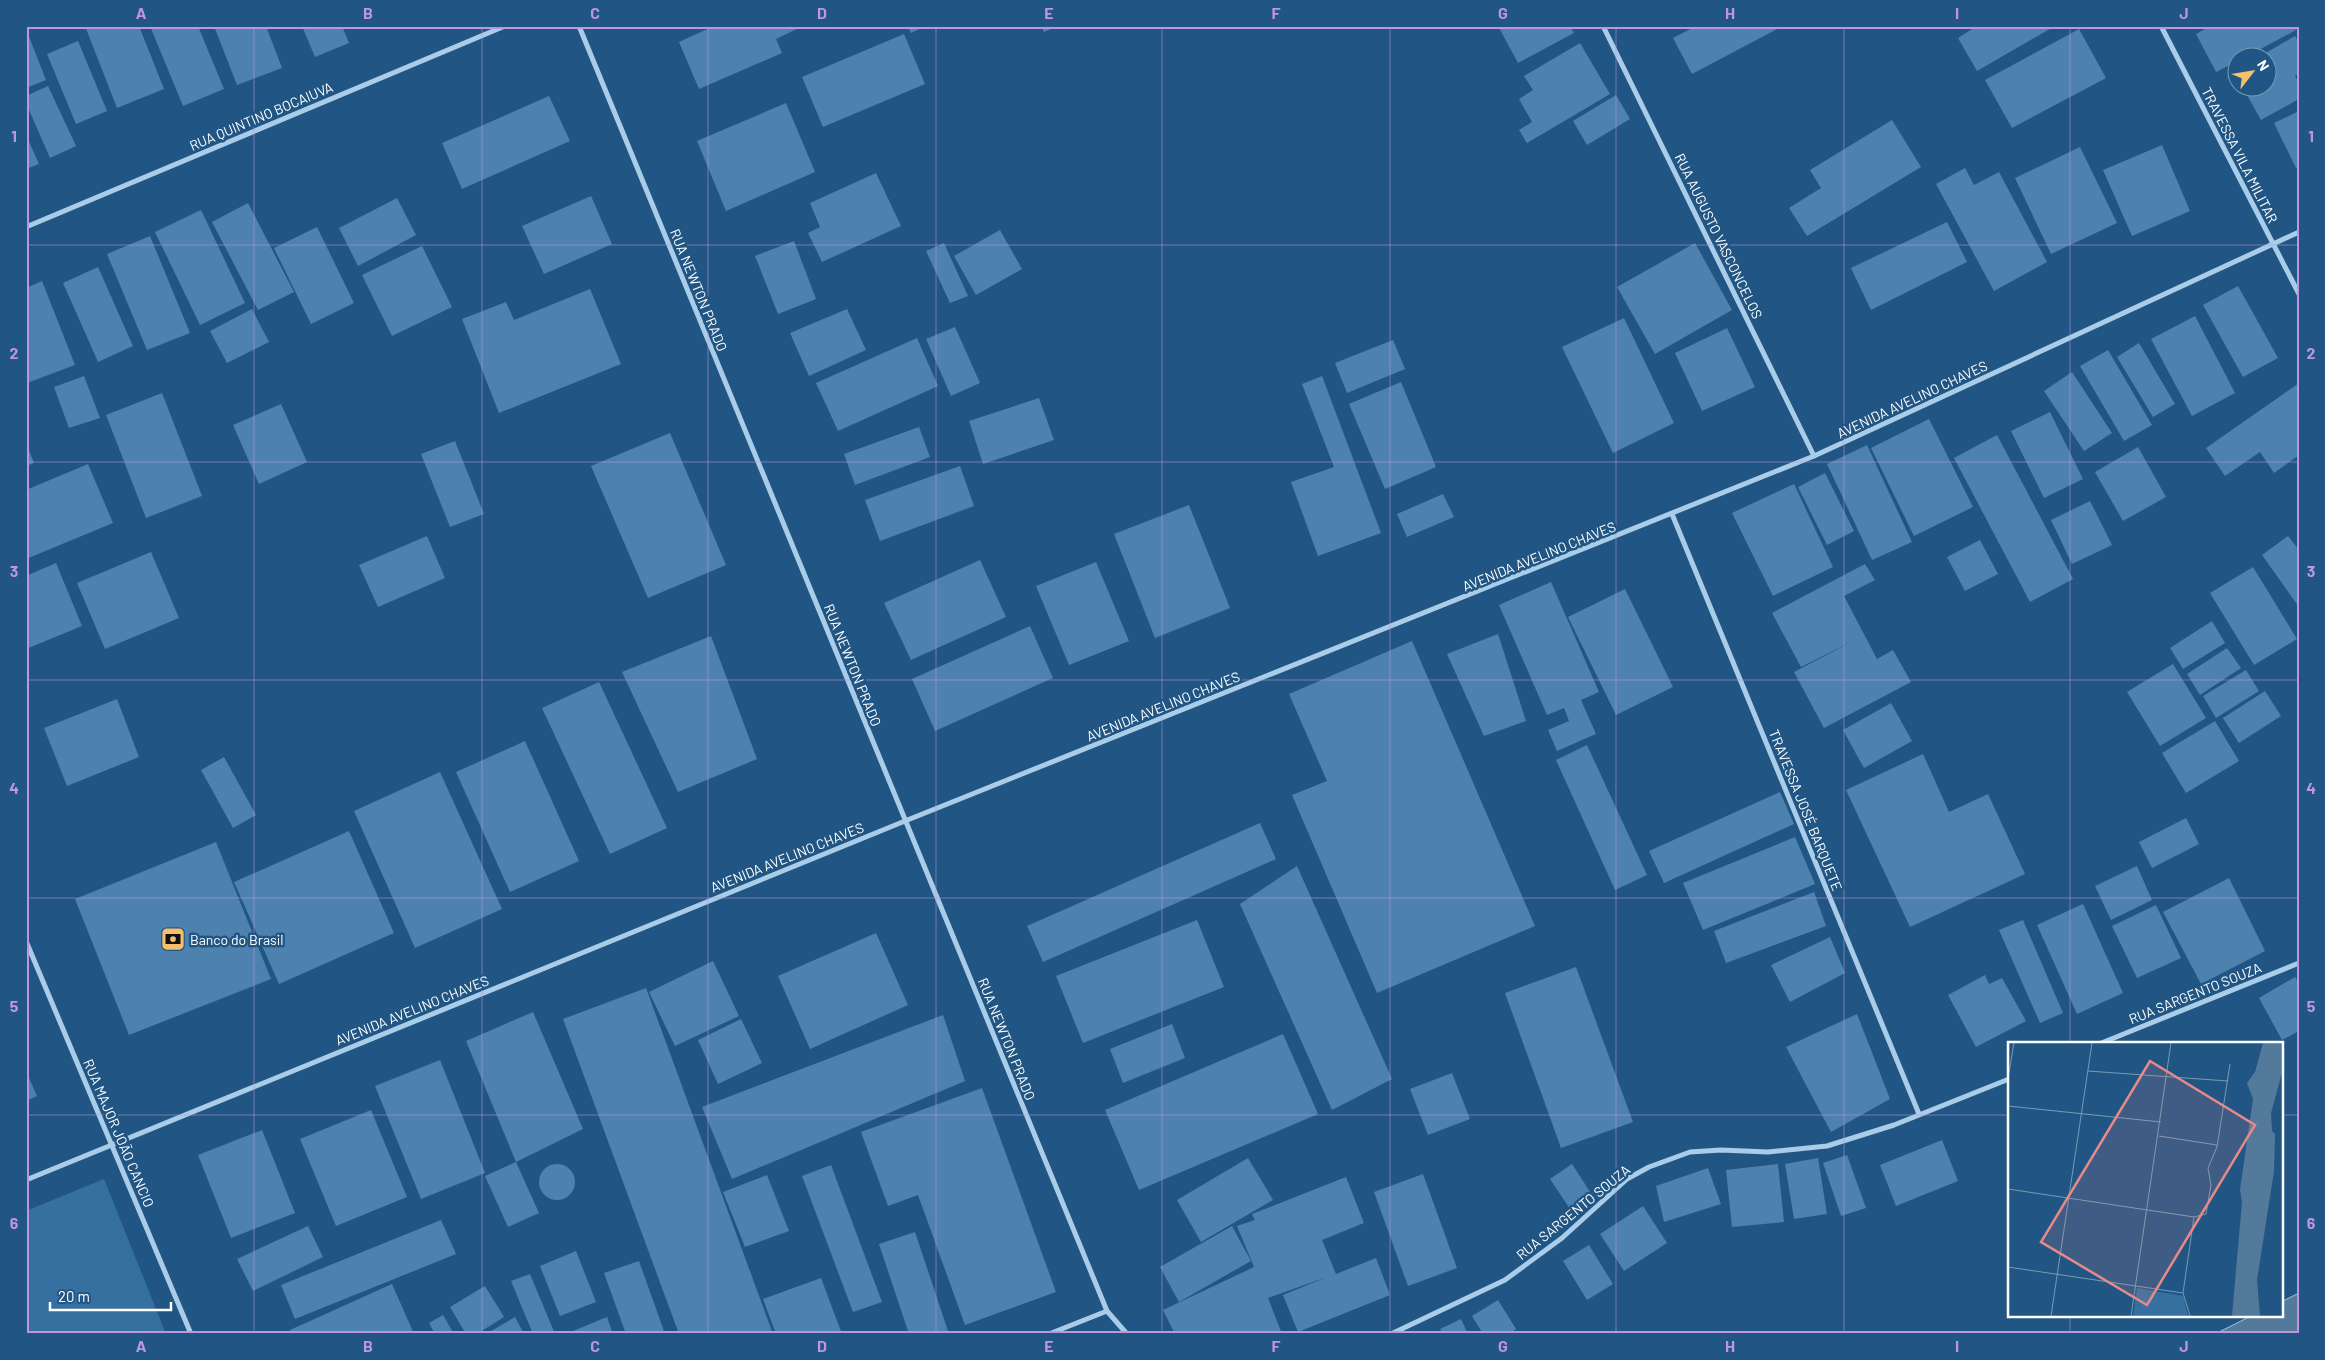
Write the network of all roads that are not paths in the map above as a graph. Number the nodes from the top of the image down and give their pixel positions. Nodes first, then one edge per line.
1 (505, 26) edge
2 (579, 26) edge
3 (1603, 26) edge
4 (2161, 26) edge
5 (26, 227) edge
6 (2299, 232) edge
7 (2272, 243) junction
8 (2299, 294) edge
9 (1814, 456) junction
10 (1672, 514) junction
11 (904, 821) junction
12 (26, 941) edge
13 (2299, 963) edge
14 (2104, 1042) edge
15 (2008, 1079) edge
16 (1919, 1114) junction
17 (112, 1144) junction
18 (26, 1180) edge
19 (1107, 1311) junction
20 (191, 1334) edge
21 (1049, 1334) edge
22 (1127, 1334) edge
23 (1391, 1334) edge

1 - 5 street, RUA QUINTINO BOCAIUVA
2 - 11 street, RUA NEWTON PRADO
3 - 9 street, RUA AUGUSTO VASCONCELOS
4 - 7 street, TRAVESSA VILA MILITAR
6 - 7 street, AVENIDA AVELINO CHAVES
7 - 8 street, TRAVESSA VILA MILITAR
7 - 9 street, AVENIDA AVELINO CHAVES
9 - 10 street, AVENIDA AVELINO CHAVES
10 - 11 street, AVENIDA AVELINO CHAVES
10 - 16 street, TRAVESSA JOSÉ BARQUETE
11 - 17 street, AVENIDA AVELINO CHAVES
11 - 19 street, RUA NEWTON PRADO
12 - 17 street, RUA MAJOR JOÃO CANCIO
13 - 14 street, RUA SARGENTO SOUZA
15 - 16 street, RUA SARGENTO SOUZA
16 - 23 street, RUA SARGENTO SOUZA
17 - 18 street, AVENIDA AVELINO CHAVES
17 - 20 street, RUA MAJOR JOÃO CANCIO
19 - 21 street
19 - 22 street

